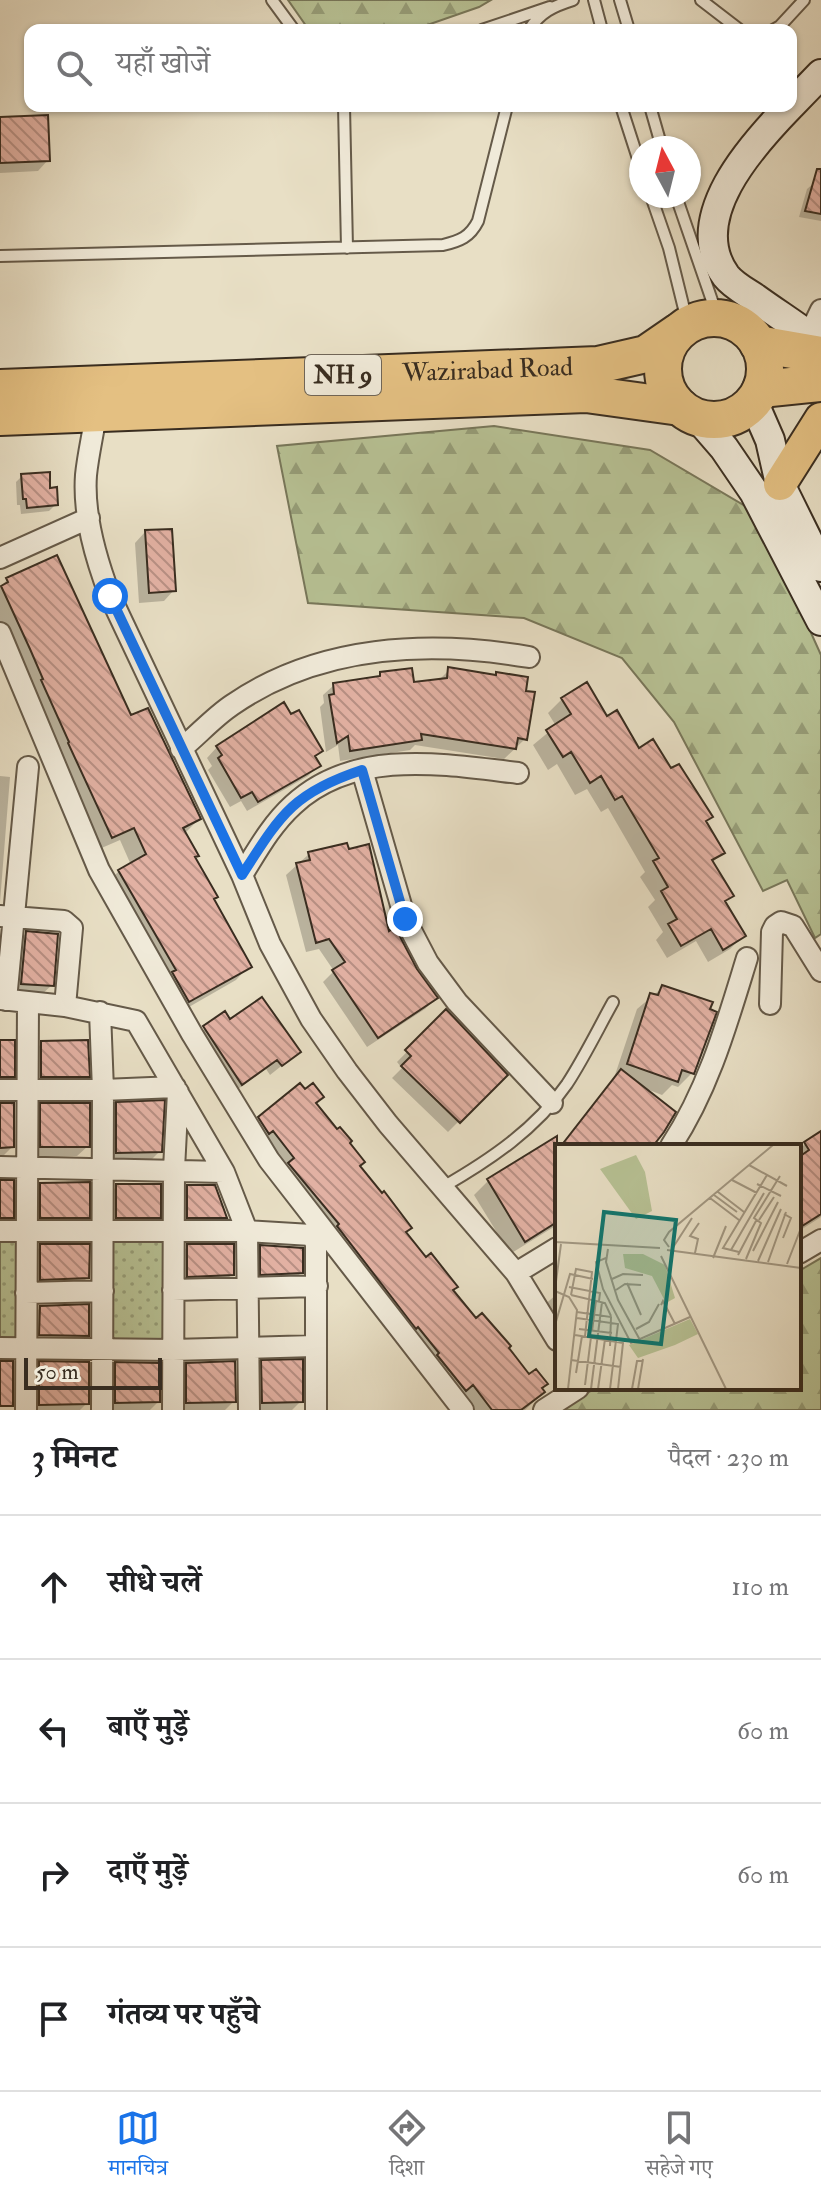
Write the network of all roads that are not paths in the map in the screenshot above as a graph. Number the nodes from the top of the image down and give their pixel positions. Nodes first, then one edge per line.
1 (272, 0) edge
2 (573, 0) edge
3 (594, 0) edge
4 (620, 0) edge
5 (701, 0) edge
6 (804, 0) edge
7 (550, 7) junction
8 (290, 24) edge
9 (500, 24) edge
10 (533, 24) edge
11 (600, 24) edge
12 (627, 24) edge
13 (732, 24) edge
14 (782, 24) edge
15 (821, 74) edge
16 (797, 100) edge
17 (344, 112) edge
18 (505, 112) edge
19 (623, 112) edge
20 (652, 112) edge
21 (785, 112) edge
22 (631, 136) edge
23 (659, 136) edge
24 (655, 208) edge
25 (678, 208) edge
26 (347, 248) junction
27 (0, 256) edge
28 (821, 310) edge
29 (695, 325) junction
30 (758, 344) junction
31 (817, 345) edge
32 (821, 383) edge
33 (0, 388) edge
34 (757, 395) junction
35 (689, 412) junction
36 (96, 414) junction
37 (0, 417) edge
38 (821, 419) edge
39 (786, 480) junction
40 (89, 518) junction
41 (0, 558) edge
42 (821, 567) edge
43 (821, 621) edge
44 (0, 633) edge
45 (529, 657) dead end
46 (181, 749) junction
47 (28, 767) dead end
48 (362, 770) junction
49 (518, 773) dead end
50 (0, 844) edge
51 (21, 846) junction
52 (242, 875) junction
53 (7, 916) edge
54 (747, 958) dead end
55 (821, 971) edge
56 (3, 1000) edge
57 (28, 1002) junction
58 (613, 1002) dead end
59 (770, 1004) dead end
60 (65, 1006) junction
61 (100, 1012) junction
62 (0, 1090) edge
63 (27, 1090) junction
64 (103, 1090) junction
65 (176, 1090) junction
66 (552, 1103) junction
67 (672, 1144) edge
68 (0, 1167) edge
69 (26, 1167) junction
70 (103, 1168) junction
71 (174, 1169) junction
72 (224, 1172) junction
73 (443, 1187) junction
74 (0, 1231) edge
75 (26, 1231) junction
76 (247, 1231) junction
77 (103, 1232) junction
78 (174, 1232) junction
79 (821, 1240) edge
80 (555, 1249) edge
81 (801, 1252) edge
82 (516, 1273) junction
83 (317, 1286) junction
84 (247, 1288) junction
85 (173, 1290) junction
86 (103, 1291) junction
87 (26, 1293) junction
88 (555, 1337) edge
89 (314, 1346) junction
90 (248, 1347) junction
91 (0, 1348) edge
92 (26, 1348) junction
93 (102, 1349) junction
94 (173, 1350) junction
95 (575, 1390) edge
96 (26, 1410) edge
97 (102, 1410) edge
98 (173, 1410) edge
99 (249, 1410) edge
100 (316, 1410) edge
101 (463, 1410) edge
102 (544, 1410) edge

1 - 8 lane
2 - 7 lane
3 - 11 lane
4 - 12 lane
5 - 13 lane
6 - 14 lane
7 - 9 lane
7 - 10 lane
15 - 16 street
17 - 26 lane
18 - 26 lane
19 - 22 lane
20 - 23 lane
21 - 31 street
24 - 29 lane
25 - 29 lane
26 - 27 lane
28 - 31 street
29 - 30 highway
29 - 33 highway, Wazirabad Road / NH 9
29 - 35 highway
30 - 31 highway
30 - 34 highway
32 - 34 highway
34 - 35 highway
34 - 39 street
35 - 36 highway, Wazirabad Road / NH 9
35 - 39 street
36 - 37 highway, Wazirabad Road / NH 9
36 - 40 street
38 - 39 main road
39 - 42 street
39 - 43 street
40 - 41 street
40 - 46 street
44 - 101 street
45 - 46 street
46 - 52 street
47 - 51 street
48 - 49 street
48 - 52 street
48 - 66 street
50 - 51 street
51 - 53 street
52 - 73 street
53 - 56 street
53 - 60 street
54 - 67 street
55 - 59 street
56 - 57 street
57 - 60 street
57 - 63 street
58 - 66 lane
60 - 61 street
61 - 64 street
61 - 65 street
62 - 63 street
63 - 64 street
63 - 69 street
64 - 65 street
64 - 70 street
65 - 71 street
65 - 72 street
66 - 73 lane
68 - 69 street
69 - 70 street
69 - 75 street
70 - 71 street
70 - 77 street
71 - 72 street
71 - 78 street
72 - 76 street
73 - 82 street
74 - 75 street
75 - 77 street
75 - 87 street
76 - 78 street
76 - 83 street
76 - 84 street
77 - 78 street
77 - 86 street
78 - 85 street
79 - 81 street
80 - 82 street
82 - 88 street
83 - 84 street
83 - 89 street
84 - 85 street
84 - 90 street
85 - 94 street
86 - 87 street
86 - 93 street
87 - 92 street
89 - 90 street
89 - 100 street
90 - 94 street
90 - 99 street
91 - 92 street
92 - 93 street
92 - 96 street
93 - 94 street
93 - 97 street
94 - 98 street
95 - 102 street

